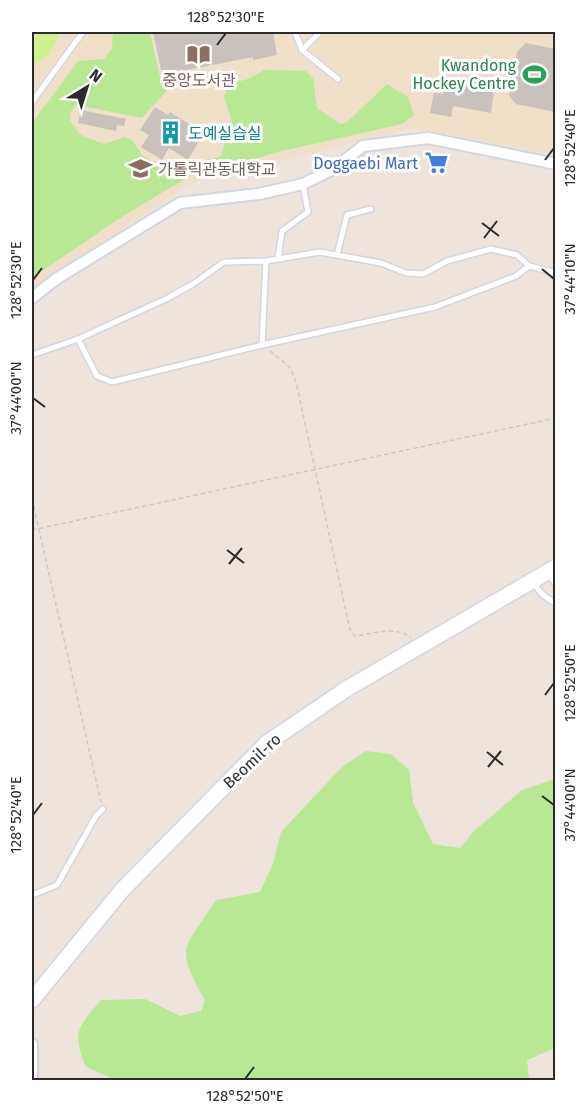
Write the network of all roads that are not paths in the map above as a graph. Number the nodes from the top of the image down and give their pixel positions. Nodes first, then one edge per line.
1 (83, 32) edge
2 (296, 32) edge
3 (320, 32) edge
4 (302, 50) junction
5 (338, 79) dead end
6 (32, 102) edge
7 (555, 164) edge
8 (303, 184) junction
9 (371, 209) dead end
10 (337, 255) junction
11 (278, 258) junction
12 (266, 261) junction
13 (555, 262) edge
14 (529, 266) junction
15 (553, 271) edge
16 (32, 298) edge
17 (78, 339) junction
18 (262, 345) junction
19 (32, 355) edge
20 (553, 575) edge
21 (532, 582) junction
22 (555, 604) edge
23 (103, 810) road end
24 (32, 895) edge
25 (32, 1000) edge
26 (32, 1044) edge
27 (32, 1080) edge

1 - 6 lane
2 - 4 lane
3 - 4 lane
4 - 5 lane
7 - 8 street
8 - 11 lane
8 - 16 street
9 - 10 lane
10 - 11 lane
10 - 14 lane
11 - 12 lane
12 - 17 lane
12 - 18 lane
13 - 15 lane
14 - 15 lane
14 - 18 lane
17 - 18 lane
17 - 19 lane
20 - 21 street, Beomil-ro
21 - 22 lane
21 - 25 street, Beomil-ro
23 - 24 lane
26 - 27 street

